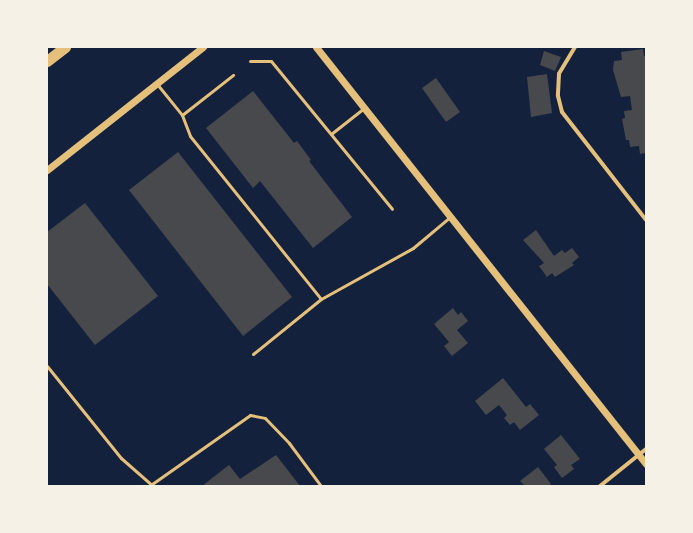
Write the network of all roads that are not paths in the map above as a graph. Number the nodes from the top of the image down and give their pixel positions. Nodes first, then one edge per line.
1 (65, 47) edge
2 (203, 47) edge
3 (316, 47) edge
4 (575, 47) edge
5 (47, 61) edge
6 (250, 61) dead end
7 (233, 75) dead end
8 (157, 84) junction
9 (364, 108) junction
10 (182, 115) junction
11 (331, 134) junction
12 (47, 170) edge
13 (392, 209) dead end
14 (451, 216) junction
15 (646, 220) edge
16 (321, 299) junction
17 (252, 354) dead end
18 (47, 366) edge
19 (646, 449) edge
20 (639, 455) junction
21 (646, 464) edge
22 (152, 485) edge
23 (321, 486) edge
24 (600, 486) edge

1 - 5 highway
2 - 8 street
3 - 9 street
4 - 15 street
6 - 11 lane
7 - 10 lane
8 - 10 lane
8 - 12 street
9 - 11 lane
9 - 14 street
10 - 16 lane
11 - 13 lane
14 - 16 lane
14 - 20 street
16 - 17 lane
18 - 22 lane
19 - 20 street
20 - 21 street
20 - 24 street
22 - 23 lane

